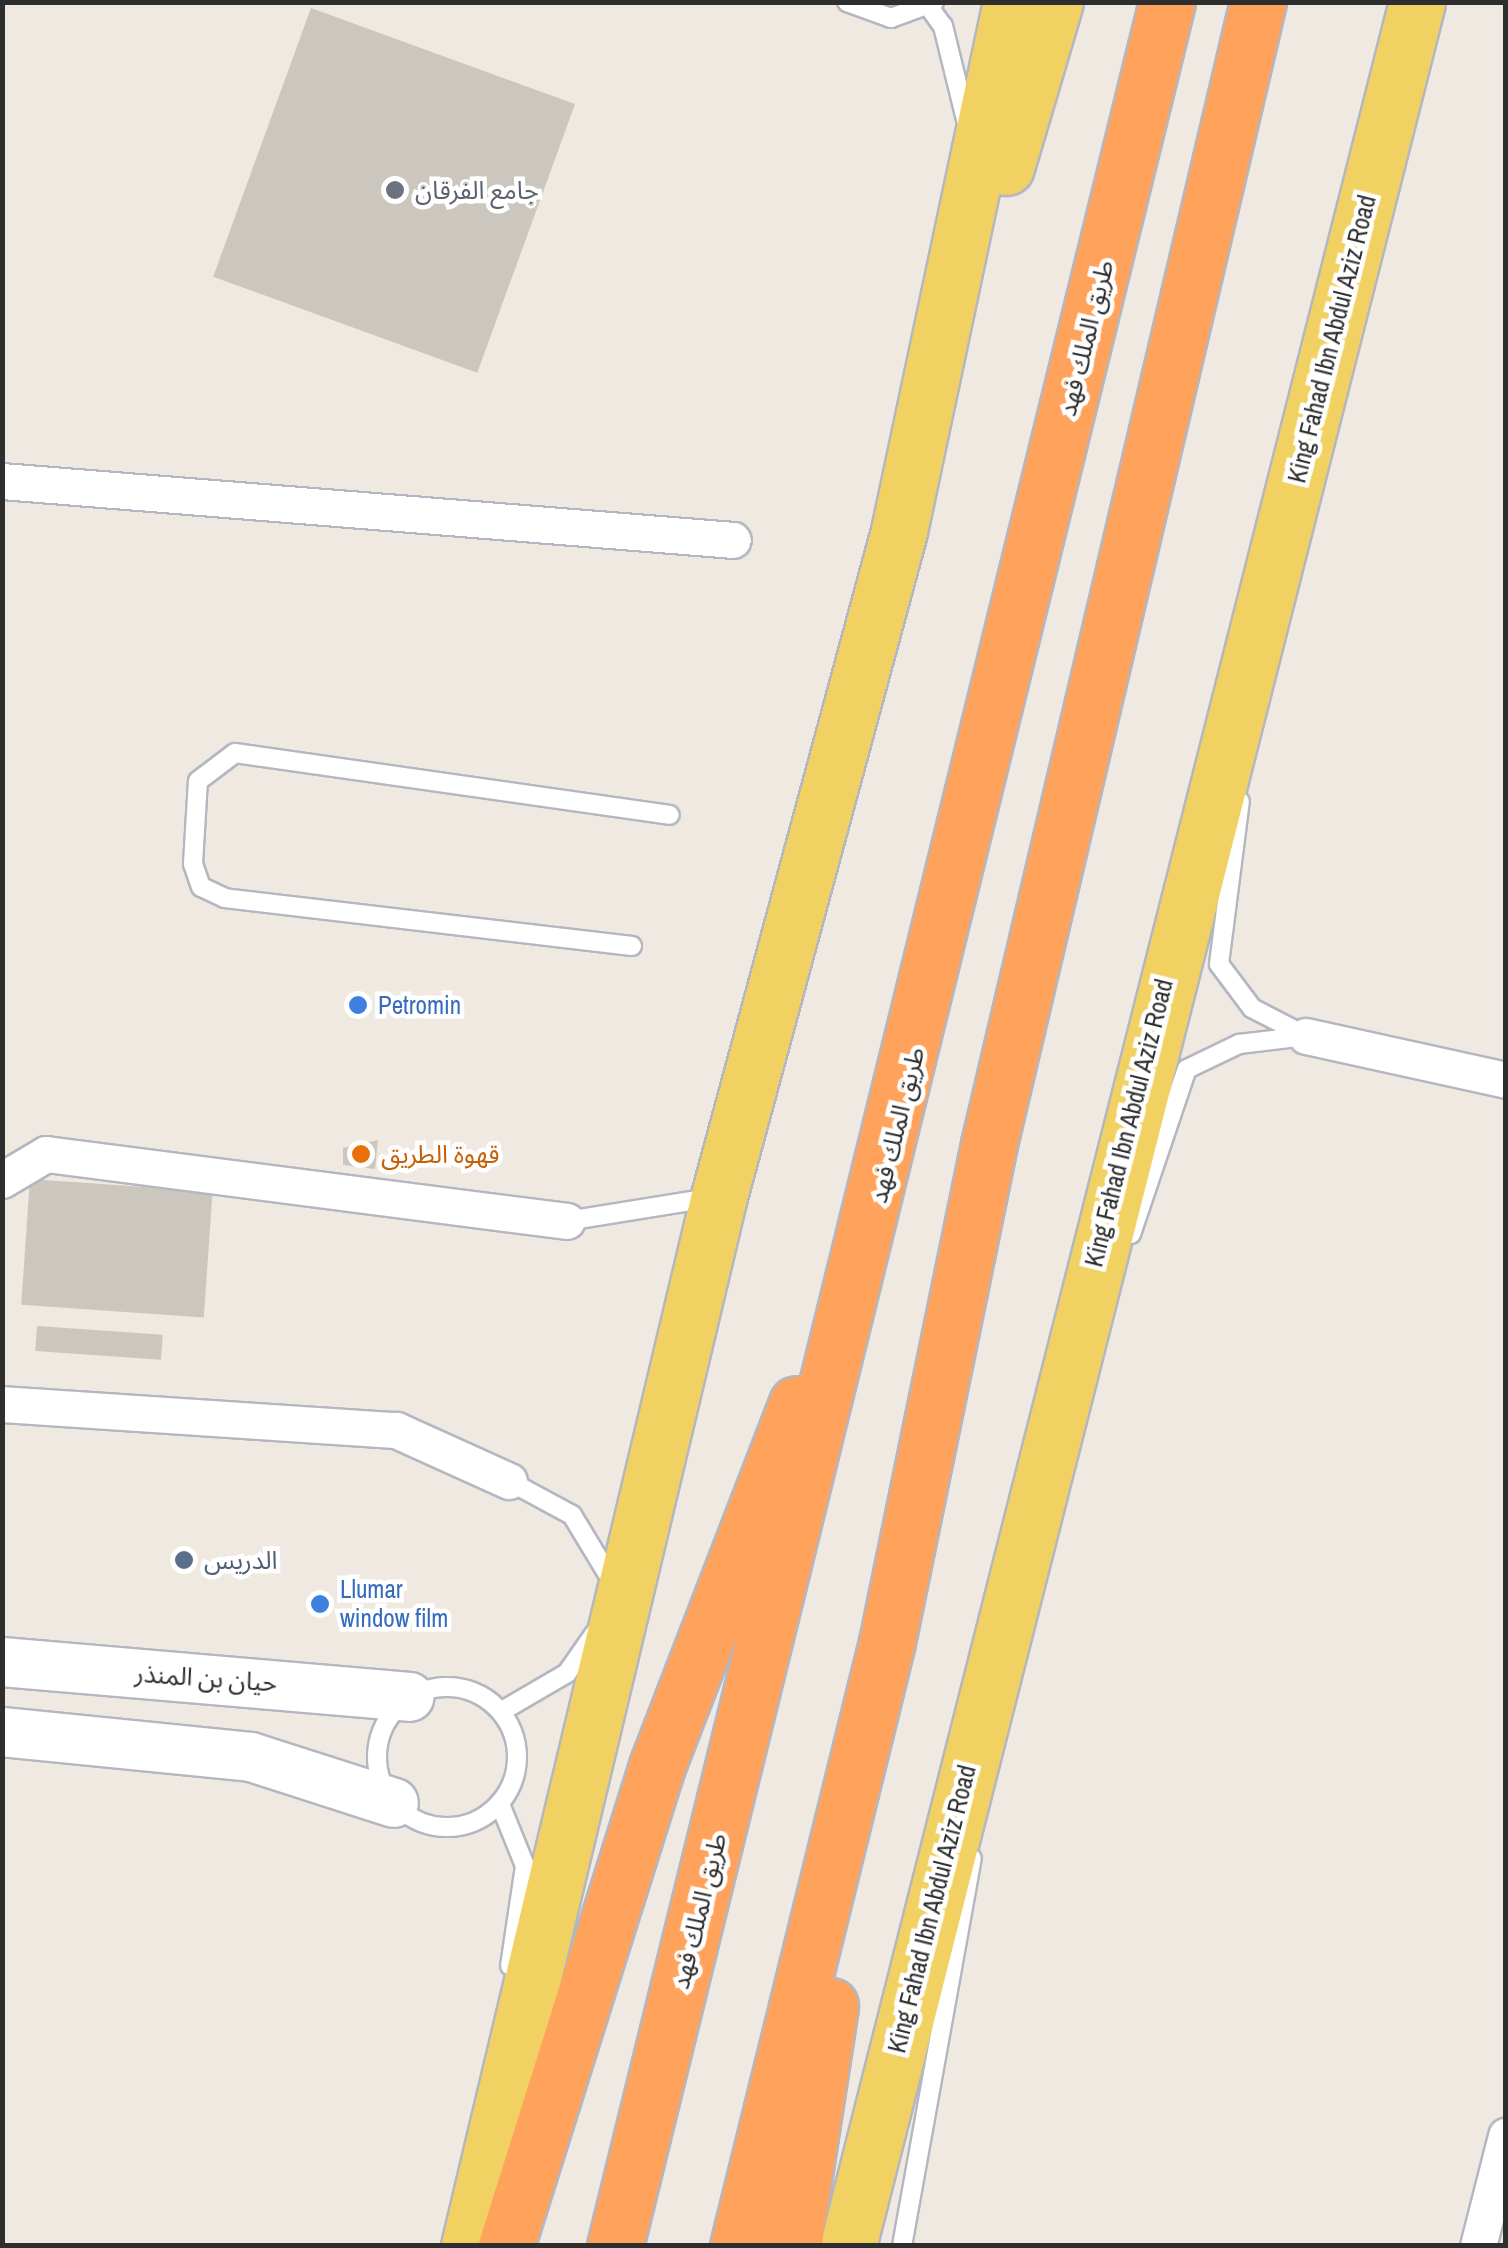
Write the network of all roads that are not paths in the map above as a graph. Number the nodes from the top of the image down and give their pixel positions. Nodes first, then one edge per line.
1 (847, 2) edge
2 (1012, 2) edge
3 (1055, 2) edge
4 (1167, 2) edge
5 (1258, 2) edge
6 (1416, 2) edge
7 (932, 5) edge
8 (975, 160) junction
9 (2, 481) edge
10 (898, 531) junction
11 (734, 540) dead end
12 (1263, 619) junction
13 (670, 814) dead end
14 (632, 946) dead end
15 (1306, 1036) junction
16 (1506, 1080) edge
17 (884, 1177) junction
18 (2, 1180) edge
19 (719, 1196) junction
20 (567, 1222) joint
21 (2, 1404) edge
22 (509, 1482) joint
23 (1011, 1592) junction
24 (620, 1596) junction
25 (886, 1642) junction
26 (2, 1662) edge
27 (94, 1671) junction
28 (410, 1697) junction
29 (2, 1707) edge
30 (502, 1711) junction
31 (2, 1732) edge
32 (394, 1804) junction
33 (500, 1804) junction
34 (1506, 2136) edge
35 (484, 2234) edge
36 (614, 2246) edge
37 (738, 2246) edge
38 (793, 2246) edge
39 (848, 2246) edge
40 (902, 2246) edge
41 (1478, 2246) edge

1 - 7 lane
2 - 8 main road
3 - 10 main road
4 - 17 highway, طريق الملك فهد
5 - 25 highway
6 - 12 main road, King Fahad Ibn Abdul Aziz Road
7 - 8 lane
8 - 10 main road
9 - 11 street
10 - 19 main road
12 - 15 lane
12 - 23 main road, King Fahad Ibn Abdul Aziz Road
13 - 14 lane
15 - 16 street
15 - 23 lane
17 - 35 highway
17 - 36 highway, طريق الملك فهد
18 - 20 street
19 - 20 lane
19 - 24 main road
21 - 22 street
22 - 24 lane
23 - 39 main road, King Fahad Ibn Abdul Aziz Road
23 - 40 lane
24 - 30 lane
24 - 35 main road
25 - 37 highway
25 - 38 highway
26 - 27 street, حيان بن المنذر
27 - 28 street, حيان بن المنذر
27 - 29 street
28 - 30 lane
28 - 32 lane
30 - 33 lane
31 - 32 street
32 - 33 lane
33 - 35 lane
34 - 41 street

